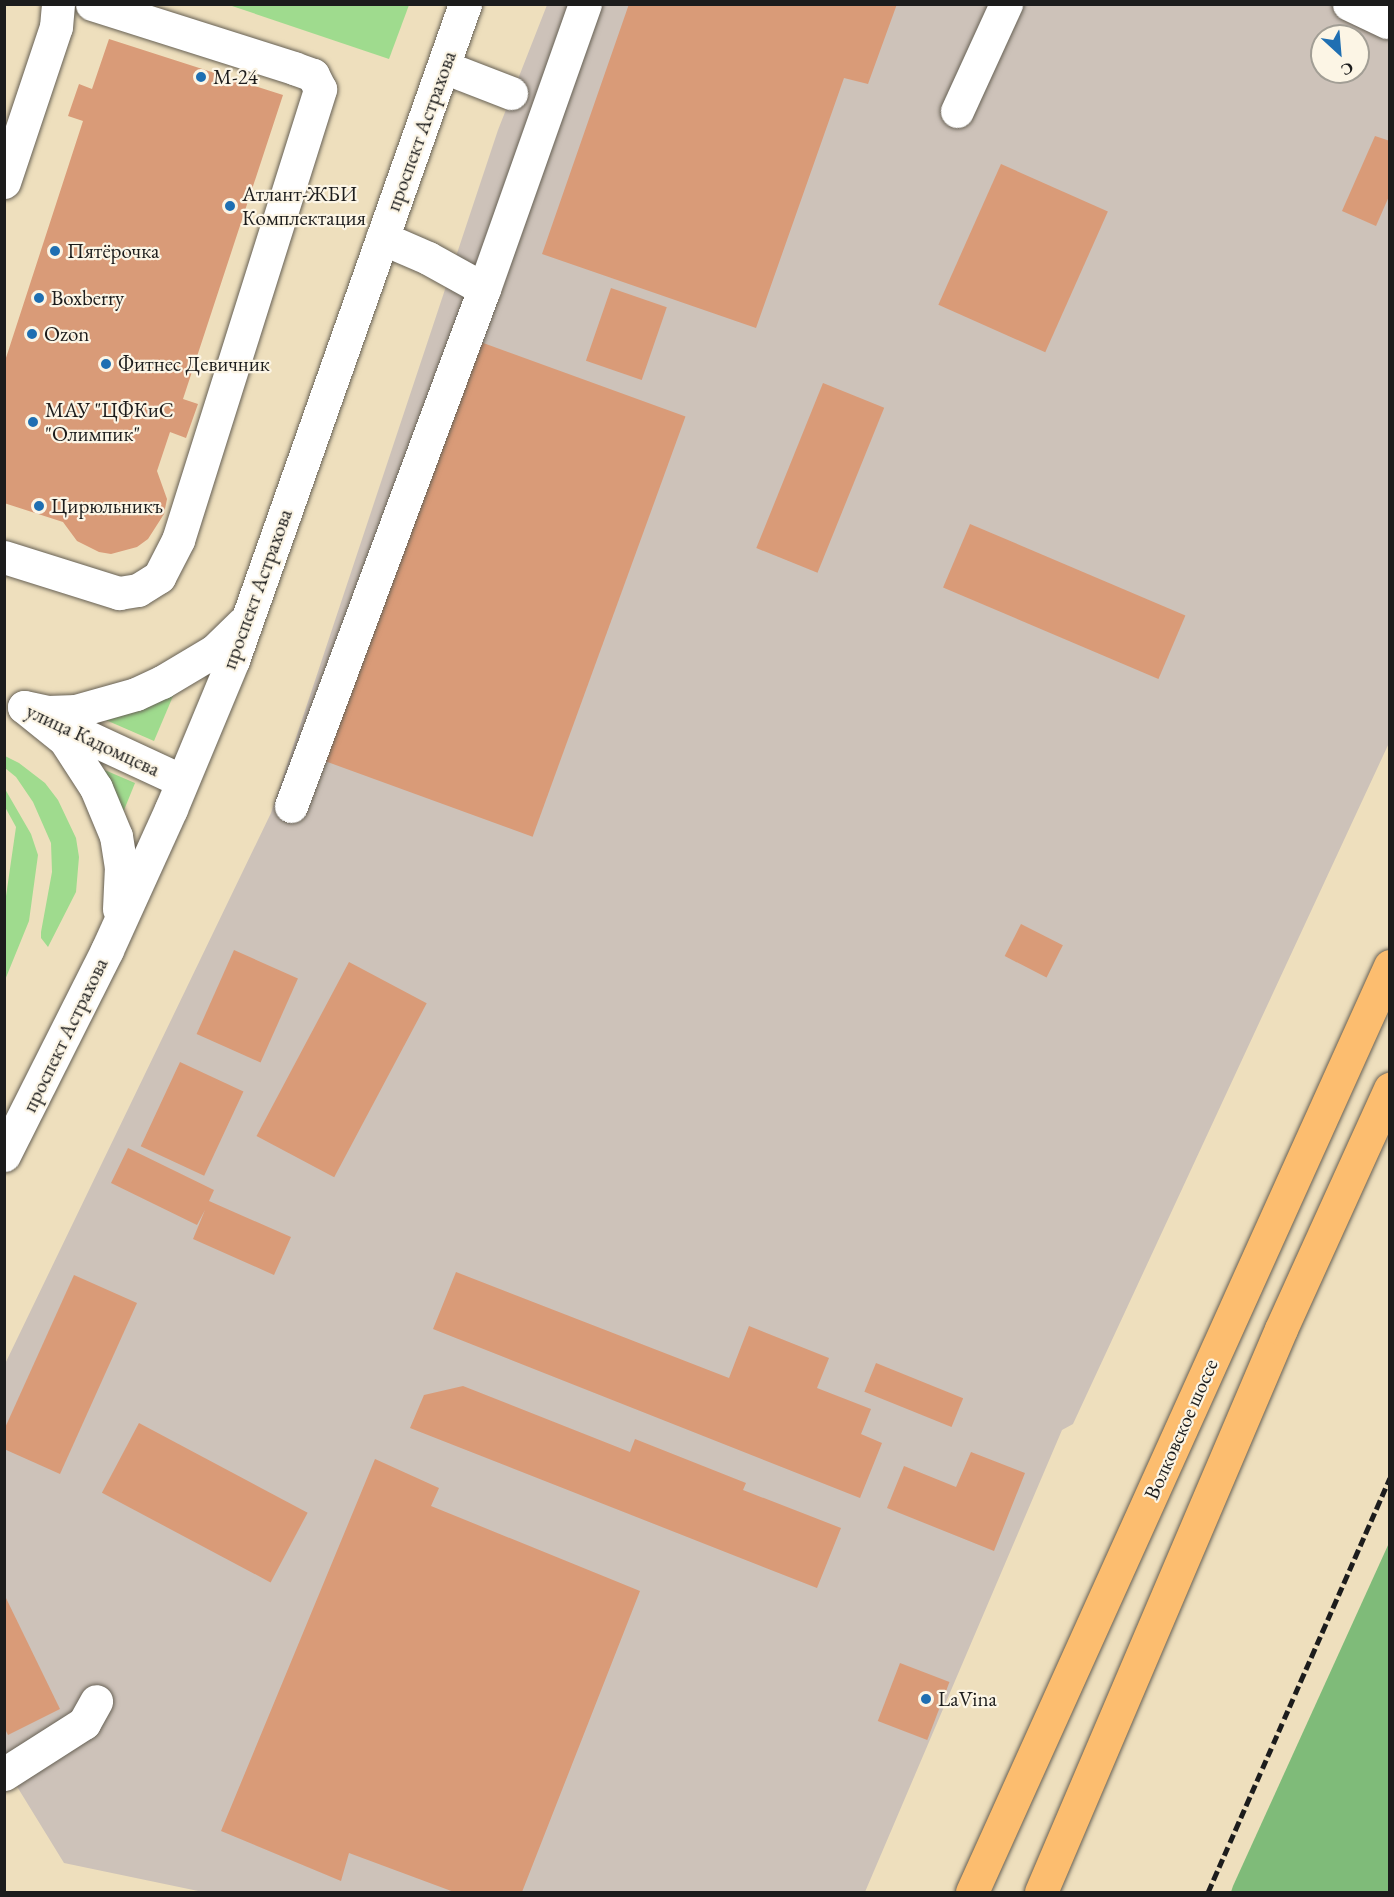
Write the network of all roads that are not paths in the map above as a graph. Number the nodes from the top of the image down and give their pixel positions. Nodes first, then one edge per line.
1 (58, 4) edge
2 (92, 4) edge
3 (465, 4) edge
4 (585, 4) edge
5 (1006, 4) edge
6 (1349, 4) edge
7 (1387, 22) dead end
8 (444, 67) junction
9 (511, 93) dead end
10 (957, 111) dead end
11 (4, 182) edge
12 (382, 238) junction
13 (484, 289) junction
14 (4, 557) edge
15 (250, 614) junction
16 (14, 702) edge
17 (182, 781) junction
18 (291, 806) dead end
19 (118, 926) junction
20 (1389, 966) edge
21 (1389, 1089) edge
22 (4, 1155) edge
23 (96, 1701) dead end
24 (4, 1774) edge
25 (972, 1893) edge
26 (1041, 1893) edge

1 - 11 street
2 - 14 street
3 - 8 street, проспект Астрахова
4 - 13 street
5 - 10 street
6 - 7 street
8 - 9 street
8 - 12 street, проспект Астрахова
12 - 13 street
12 - 15 street, проспект Астрахова
13 - 18 street
15 - 16 street
15 - 17 street, проспект Астрахова
16 - 17 street, улица Кадомцева
16 - 19 street
17 - 19 street, проспект Астрахова
19 - 22 street, проспект Астрахова
20 - 25 main road, Волковское шоссе
21 - 26 main road
23 - 24 street

